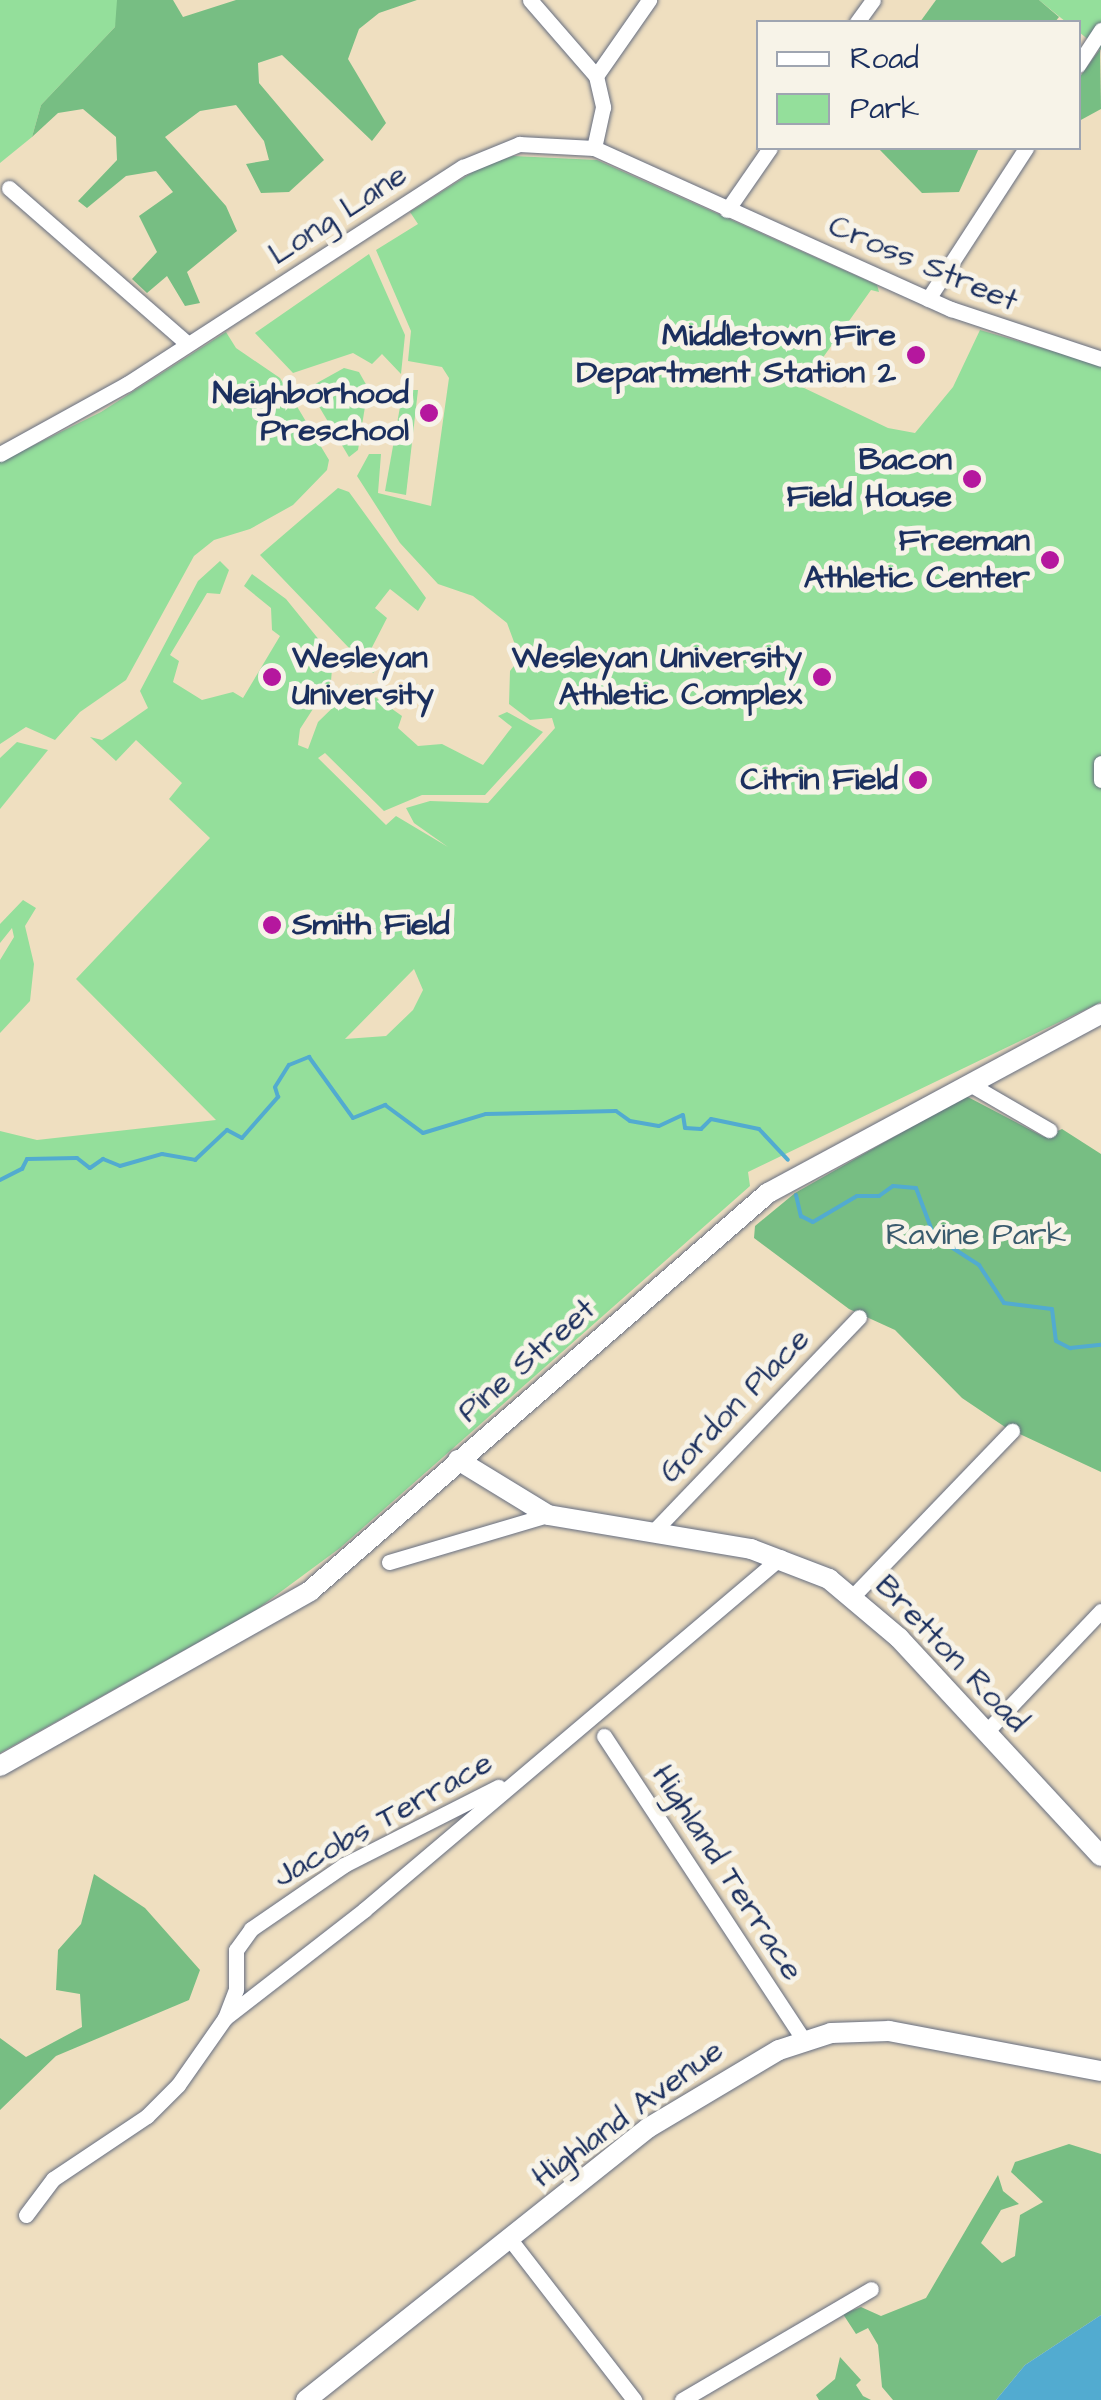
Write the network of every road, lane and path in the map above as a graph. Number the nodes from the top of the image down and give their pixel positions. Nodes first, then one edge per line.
1 (530, 0) edge
2 (650, 0) edge
3 (1101, 30) edge
4 (1081, 60) edge
5 (596, 76) junction
6 (594, 148) junction
7 (769, 150) edge
8 (1025, 150) edge
9 (9, 188) dead end
10 (727, 210) junction
11 (928, 299) junction
12 (188, 344) junction
13 (1101, 358) edge
14 (0, 454) edge
15 (1101, 763) edge
16 (1101, 780) edge
17 (1101, 1014) edge
18 (968, 1083) junction
19 (1049, 1130) dead end
20 (859, 1318) dead end
21 (1012, 1432) dead end
22 (458, 1460) junction
23 (548, 1516) junction
24 (652, 1533) junction
25 (782, 1557) junction
26 (389, 1562) dead end
27 (854, 1595) junction
28 (1101, 1611) edge
29 (986, 1732) junction
30 (604, 1736) dead end
31 (0, 1766) edge
32 (523, 1773) junction
33 (1101, 1856) edge
34 (225, 2018) junction
35 (804, 2040) junction
36 (1101, 2071) edge
37 (26, 2215) dead end
38 (509, 2238) junction
39 (871, 2289) dead end
40 (306, 2400) edge
41 (634, 2400) edge
42 (682, 2400) edge

1 - 5 street
2 - 5 street
3 - 4 street
5 - 6 street
6 - 10 street, Long Lane
6 - 12 street, Long Lane
7 - 10 street
8 - 11 street
9 - 12 street
10 - 11 street, Cross Street
11 - 13 street, Cross Street
12 - 14 street, Long Lane
15 - 16 street
17 - 18 street, Pine Street
18 - 19 street
18 - 22 street, Pine Street
20 - 24 street, Gordon Place
21 - 27 street
22 - 23 street, Bretton Road
22 - 31 street, Pine Street
23 - 24 street, Bretton Road
23 - 26 street, Bretton Road
24 - 25 street, Bretton Road
25 - 27 street, Bretton Road
25 - 32 street, Jacobs Terrace
27 - 29 street, Bretton Road
28 - 29 street
29 - 33 street, Bretton Road
30 - 35 street, Highland Terrace
32 - 34 street, Jacobs Terrace
32 - 34 street, Jacobs Terrace
34 - 37 street, Jacobs Terrace
35 - 36 street, Highland Avenue
35 - 38 street, Highland Avenue
38 - 40 street, Highland Avenue
38 - 41 street
39 - 42 street

